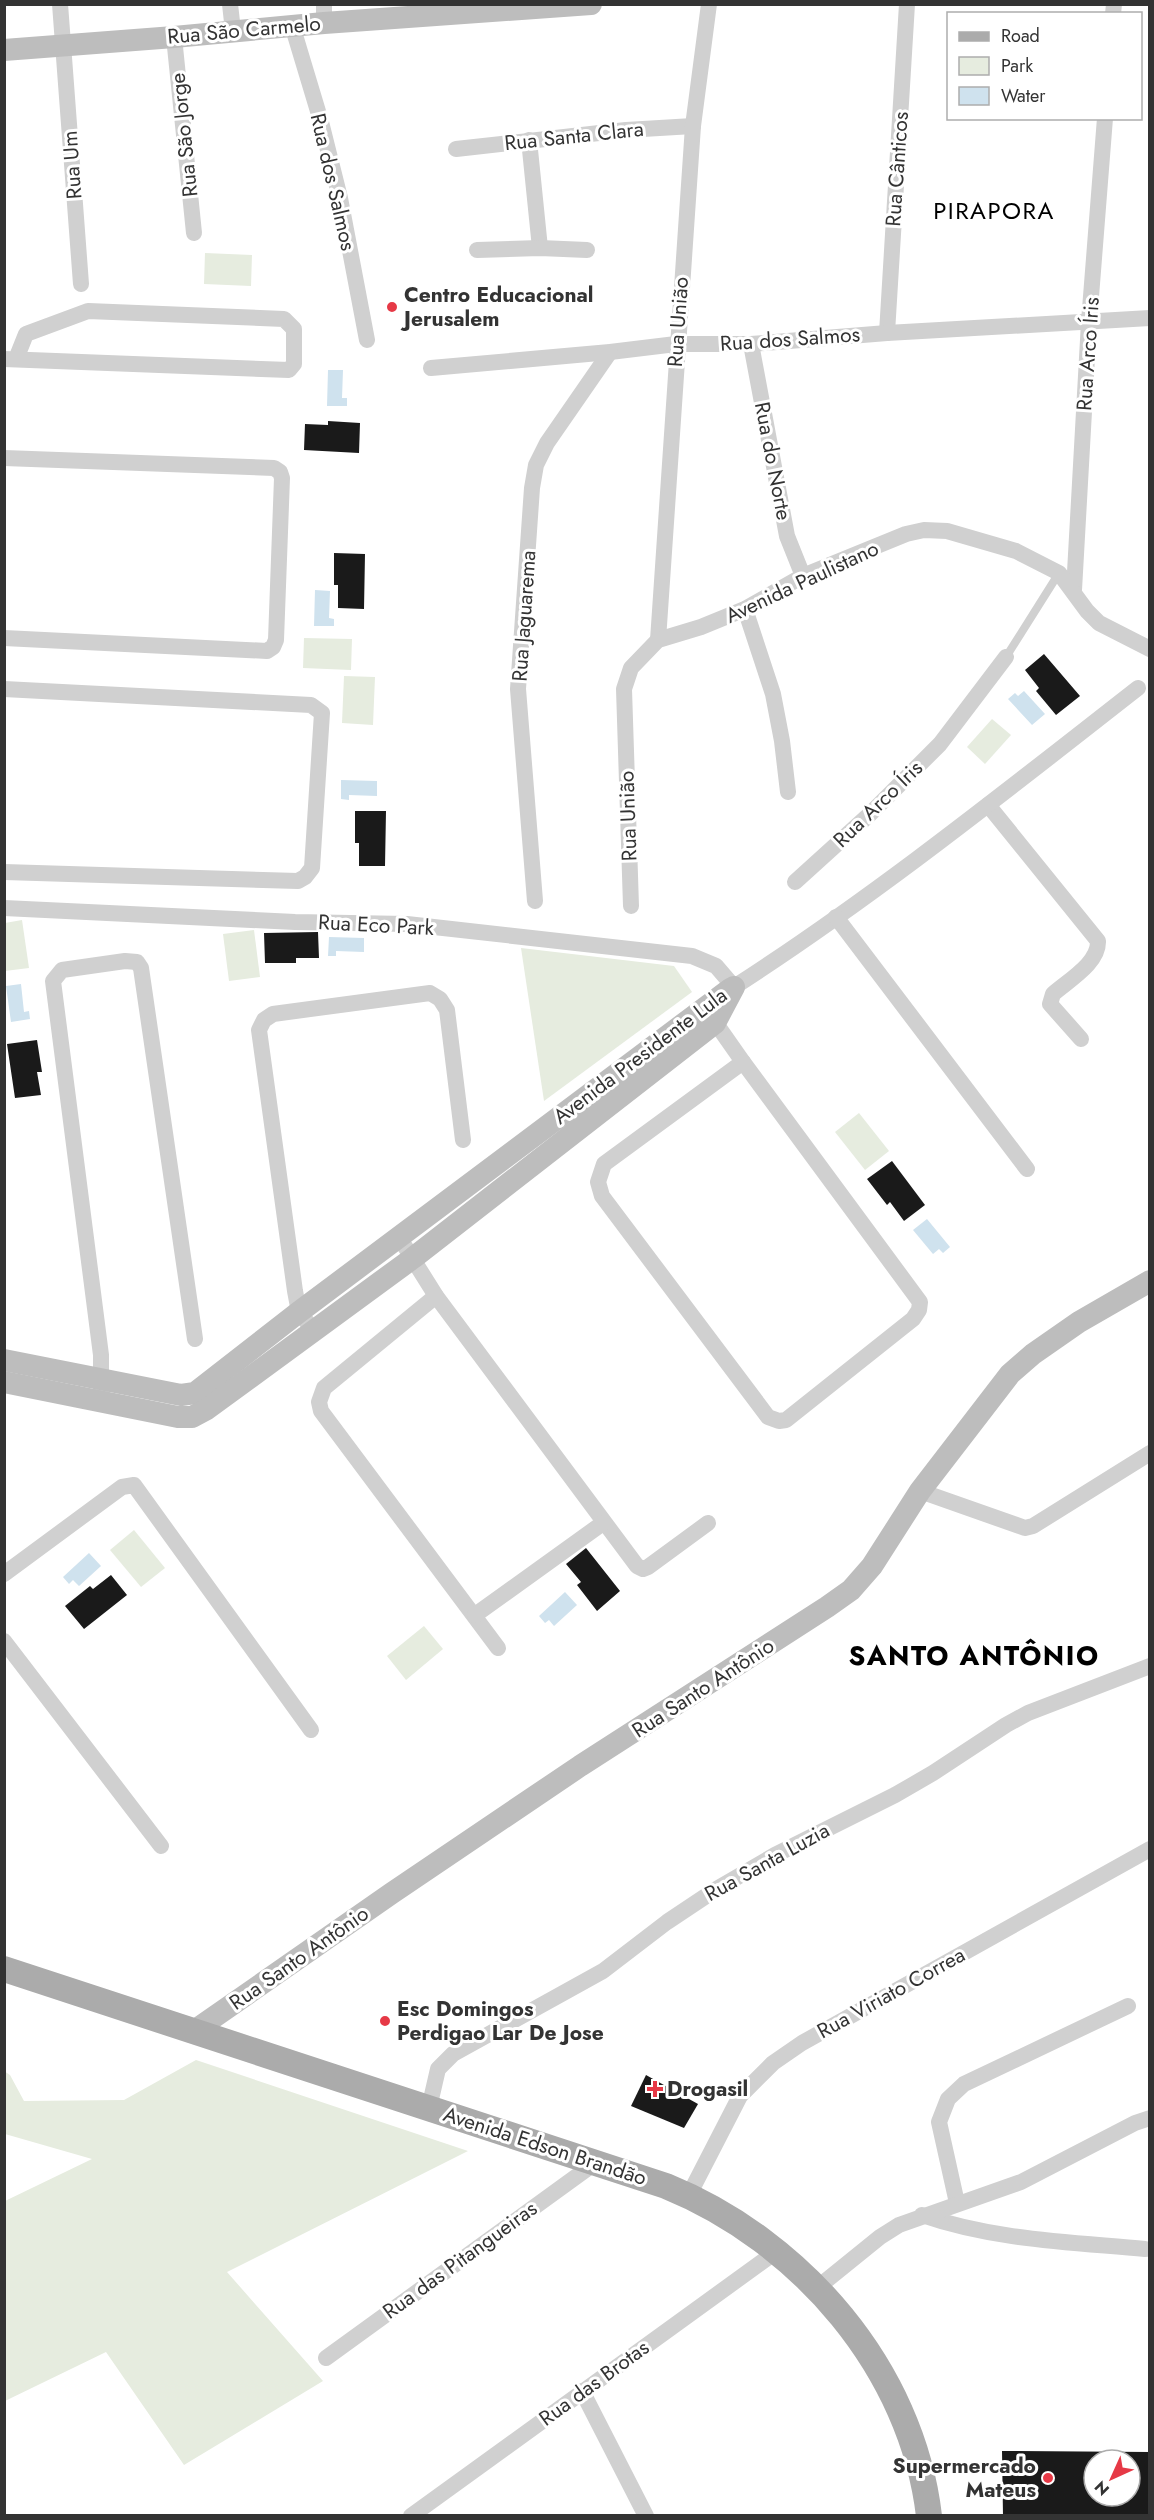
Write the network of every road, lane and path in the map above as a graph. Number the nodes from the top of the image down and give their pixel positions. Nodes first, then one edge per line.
1 (60, 4) edge
2 (230, 4) edge
3 (591, 4) edge
4 (709, 4) edge
5 (907, 4) edge
6 (324, 14) edge
7 (292, 26) junction
8 (233, 31) junction
9 (174, 37) junction
10 (63, 46) junction
11 (4, 50) edge
12 (1105, 120) edge
13 (693, 126) junction
14 (529, 140) junction
15 (456, 149) dead end
16 (194, 234) dead end
17 (540, 248) junction
18 (477, 250) dead end
19 (587, 250) dead end
20 (81, 284) dead end
21 (1149, 318) edge
22 (1089, 322) junction
23 (887, 333) junction
24 (367, 340) dead end
25 (676, 344) junction
26 (751, 344) junction
27 (610, 352) junction
28 (10, 359) edge
29 (431, 368) dead end
30 (4, 458) edge
31 (1059, 573) junction
32 (803, 576) junction
33 (1074, 590) junction
34 (745, 609) junction
35 (4, 638) edge
36 (658, 640) junction
37 (1149, 649) edge
38 (1006, 657) joint
39 (1138, 688) dead end
40 (4, 689) edge
41 (624, 689) joint
42 (788, 792) dead end
43 (988, 805) junction
44 (4, 872) edge
45 (795, 882) dead end
46 (536, 902) dead end
47 (631, 906) dead end
48 (4, 908) edge
49 (836, 917) junction
50 (734, 987) junction
51 (709, 1015) junction
52 (1081, 1039) dead end
53 (743, 1062) junction
54 (463, 1140) dead end
55 (1027, 1169) dead end
56 (399, 1237) junction
57 (413, 1258) junction
58 (1149, 1281) edge
59 (436, 1296) junction
60 (299, 1312) junction
61 (314, 1331) junction
62 (195, 1339) dead end
63 (4, 1360) edge
64 (102, 1378) junction
65 (4, 1382) edge
66 (100, 1401) junction
67 (1149, 1453) edge
68 (920, 1491) junction
69 (603, 1523) junction
70 (708, 1524) dead end
71 (4, 1575) edge
72 (475, 1615) junction
73 (4, 1641) edge
74 (498, 1648) dead end
75 (1149, 1666) edge
76 (311, 1730) dead end
77 (161, 1846) dead end
78 (1149, 1849) edge
79 (4, 1969) edge
80 (1128, 2006) dead end
81 (194, 2031) junction
82 (429, 2108) junction
83 (1149, 2118) edge
84 (595, 2163) junction
85 (689, 2195) junction
86 (957, 2204) junction
87 (922, 2215) junction
88 (1145, 2249) dead end
89 (777, 2251) junction
90 (817, 2288) junction
91 (326, 2358) dead end
92 (582, 2391) junction
93 (411, 2516) edge
94 (646, 2516) edge
95 (929, 2516) edge

1 - 10 street, Rua Um
2 - 8 street
3 - 6 street, Rua São Carmelo
4 - 13 street, Rua União
5 - 23 street, Rua Cânticos
6 - 7 street, Rua São Carmelo
7 - 8 street, Rua São Carmelo
7 - 24 street, Rua dos Salmos
8 - 9 street, Rua São Carmelo
9 - 10 street, Rua São Carmelo
9 - 16 street, Rua São Jorge
10 - 11 street, Rua São Carmelo
10 - 20 street, Rua Um
12 - 22 street, Rua Arco Íris
13 - 14 street, Rua Santa Clara
13 - 25 street, Rua União
14 - 15 street, Rua Santa Clara
14 - 17 street
17 - 18 street
17 - 19 street
21 - 22 street, Rua dos Salmos
22 - 23 street, Rua dos Salmos
22 - 33 street, Rua Arco Íris
23 - 26 street, Rua dos Salmos
25 - 26 street, Rua dos Salmos
25 - 27 street, Rua dos Salmos
25 - 36 street, Rua União
26 - 32 street, Rua do Norte
27 - 29 street, Rua dos Salmos
27 - 46 street, Rua Jaguarema
28 - 28 street
30 - 35 street
31 - 32 street, Avenida Paulistano
31 - 33 street, Avenida Paulistano
31 - 38 lane, Rua Arco Íris
32 - 34 street, Avenida Paulistano
33 - 37 street, Avenida Paulistano
34 - 36 street, Avenida Paulistano
34 - 42 street
36 - 41 street, Avenida Paulistano
38 - 45 street, Rua Arco Íris
39 - 43 street
40 - 44 street
41 - 47 street, Rua União
43 - 49 street
43 - 52 street
48 - 50 street, Rua Eco Park
49 - 50 street
49 - 55 street
50 - 51 street, Avenida Presidente Lula
51 - 53 street
51 - 56 street, Avenida Presidente Lula
51 - 57 street, Avenida Presidente Lula
53 - 53 street
54 - 60 street
56 - 57 street
56 - 60 street, Avenida Presidente Lula
57 - 59 street
57 - 61 street, Avenida Presidente Lula
58 - 68 street, Rua Santo Antônio
59 - 69 street
59 - 72 street
60 - 61 street
60 - 64 street, Avenida Presidente Lula
61 - 66 street, Avenida Presidente Lula
62 - 64 street
63 - 64 street, Avenida Presidente Lula
64 - 66 street
65 - 66 street, Avenida Presidente Lula
67 - 68 street
68 - 81 street, Rua Santo Antônio
69 - 70 street
69 - 72 street
71 - 76 street
72 - 74 street
73 - 77 street
75 - 82 street, Rua Santa Luzia
78 - 85 street, Rua Viriato Correa
79 - 81 main road, Avenida Edson Brandão
80 - 86 street
81 - 82 main road, Avenida Edson Brandão
82 - 84 main road, Avenida Edson Brandão
83 - 86 street
84 - 85 main road, Avenida Edson Brandão
84 - 91 street, Rua das Pitangueiras
85 - 89 main road, Avenida Edson Brandão
86 - 87 street
87 - 88 street
87 - 90 street
89 - 90 main road, Avenida Edson Brandão
89 - 92 street, Rua das Brotas
90 - 95 main road, Avenida Edson Brandão
92 - 93 street, Rua das Brotas
92 - 94 street

